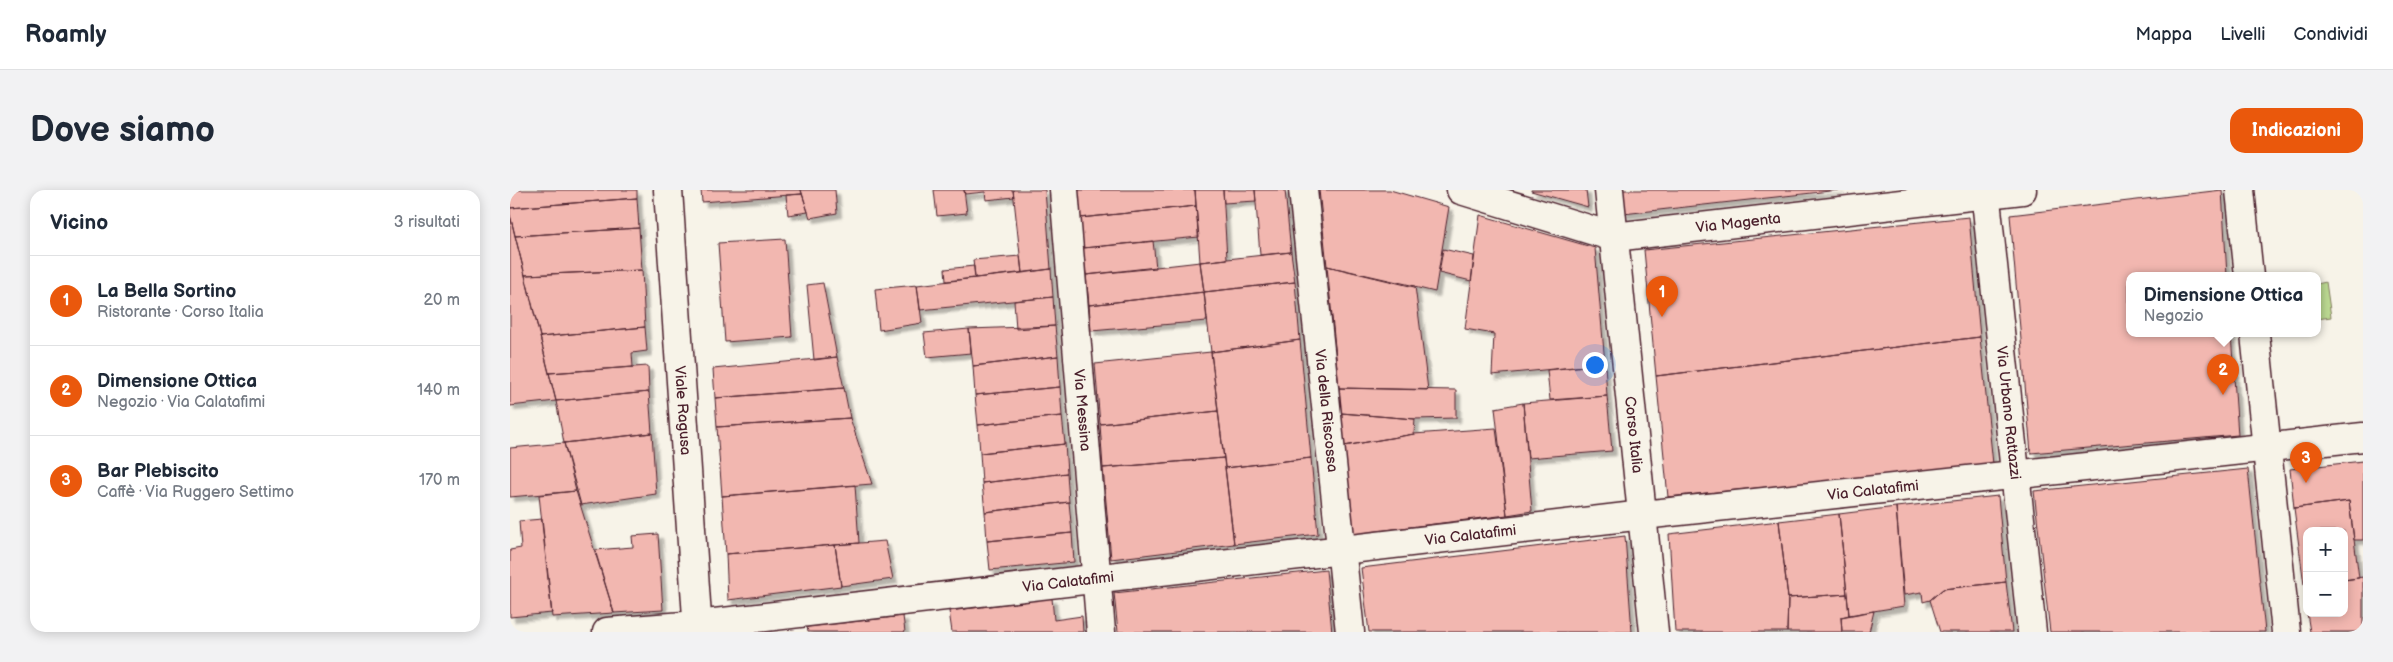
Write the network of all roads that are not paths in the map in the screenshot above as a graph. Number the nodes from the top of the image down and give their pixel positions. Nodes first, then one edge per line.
1 (668, 190) edge
2 (1064, 190) edge
3 (1303, 190) edge
4 (1461, 190) edge
5 (1609, 190) edge
6 (2022, 190) edge
7 (2240, 190) edge
8 (1985, 192) edge
9 (1614, 237) junction
10 (2249, 272) edge
11 (2255, 337) edge
12 (2363, 437) edge
13 (2259, 455) junction
14 (2014, 474) junction
15 (1643, 515) junction
16 (1341, 550) junction
17 (1096, 578) junction
18 (698, 628) edge
19 (607, 632) edge
20 (1101, 632) edge
21 (1350, 632) edge
22 (1654, 632) edge
23 (2032, 632) edge
24 (2286, 632) edge

1 - 18 street, Viale Ragusa
2 - 17 street, Via Messina
3 - 16 street, Via della Riscossa
4 - 9 street, Via Magenta
5 - 9 street, Corso Italia
6 - 8 street, Via Magenta
7 - 10 street
8 - 9 street, Via Magenta
8 - 14 street, Via Urbano Rattazzi
9 - 15 street, Corso Italia
11 - 13 street
12 - 13 street, Via Calatafimi
13 - 14 street, Via Calatafimi
13 - 24 street
14 - 15 street, Via Calatafimi
14 - 23 street, Via Urbano Rattazzi
15 - 16 street, Via Calatafimi
15 - 22 street, Corso Italia
16 - 17 street, Via Calatafimi
16 - 21 street, Via della Riscossa
17 - 18 street, Via Calatafimi
17 - 20 street, Via Messina
18 - 19 street, Via Calatafimi

